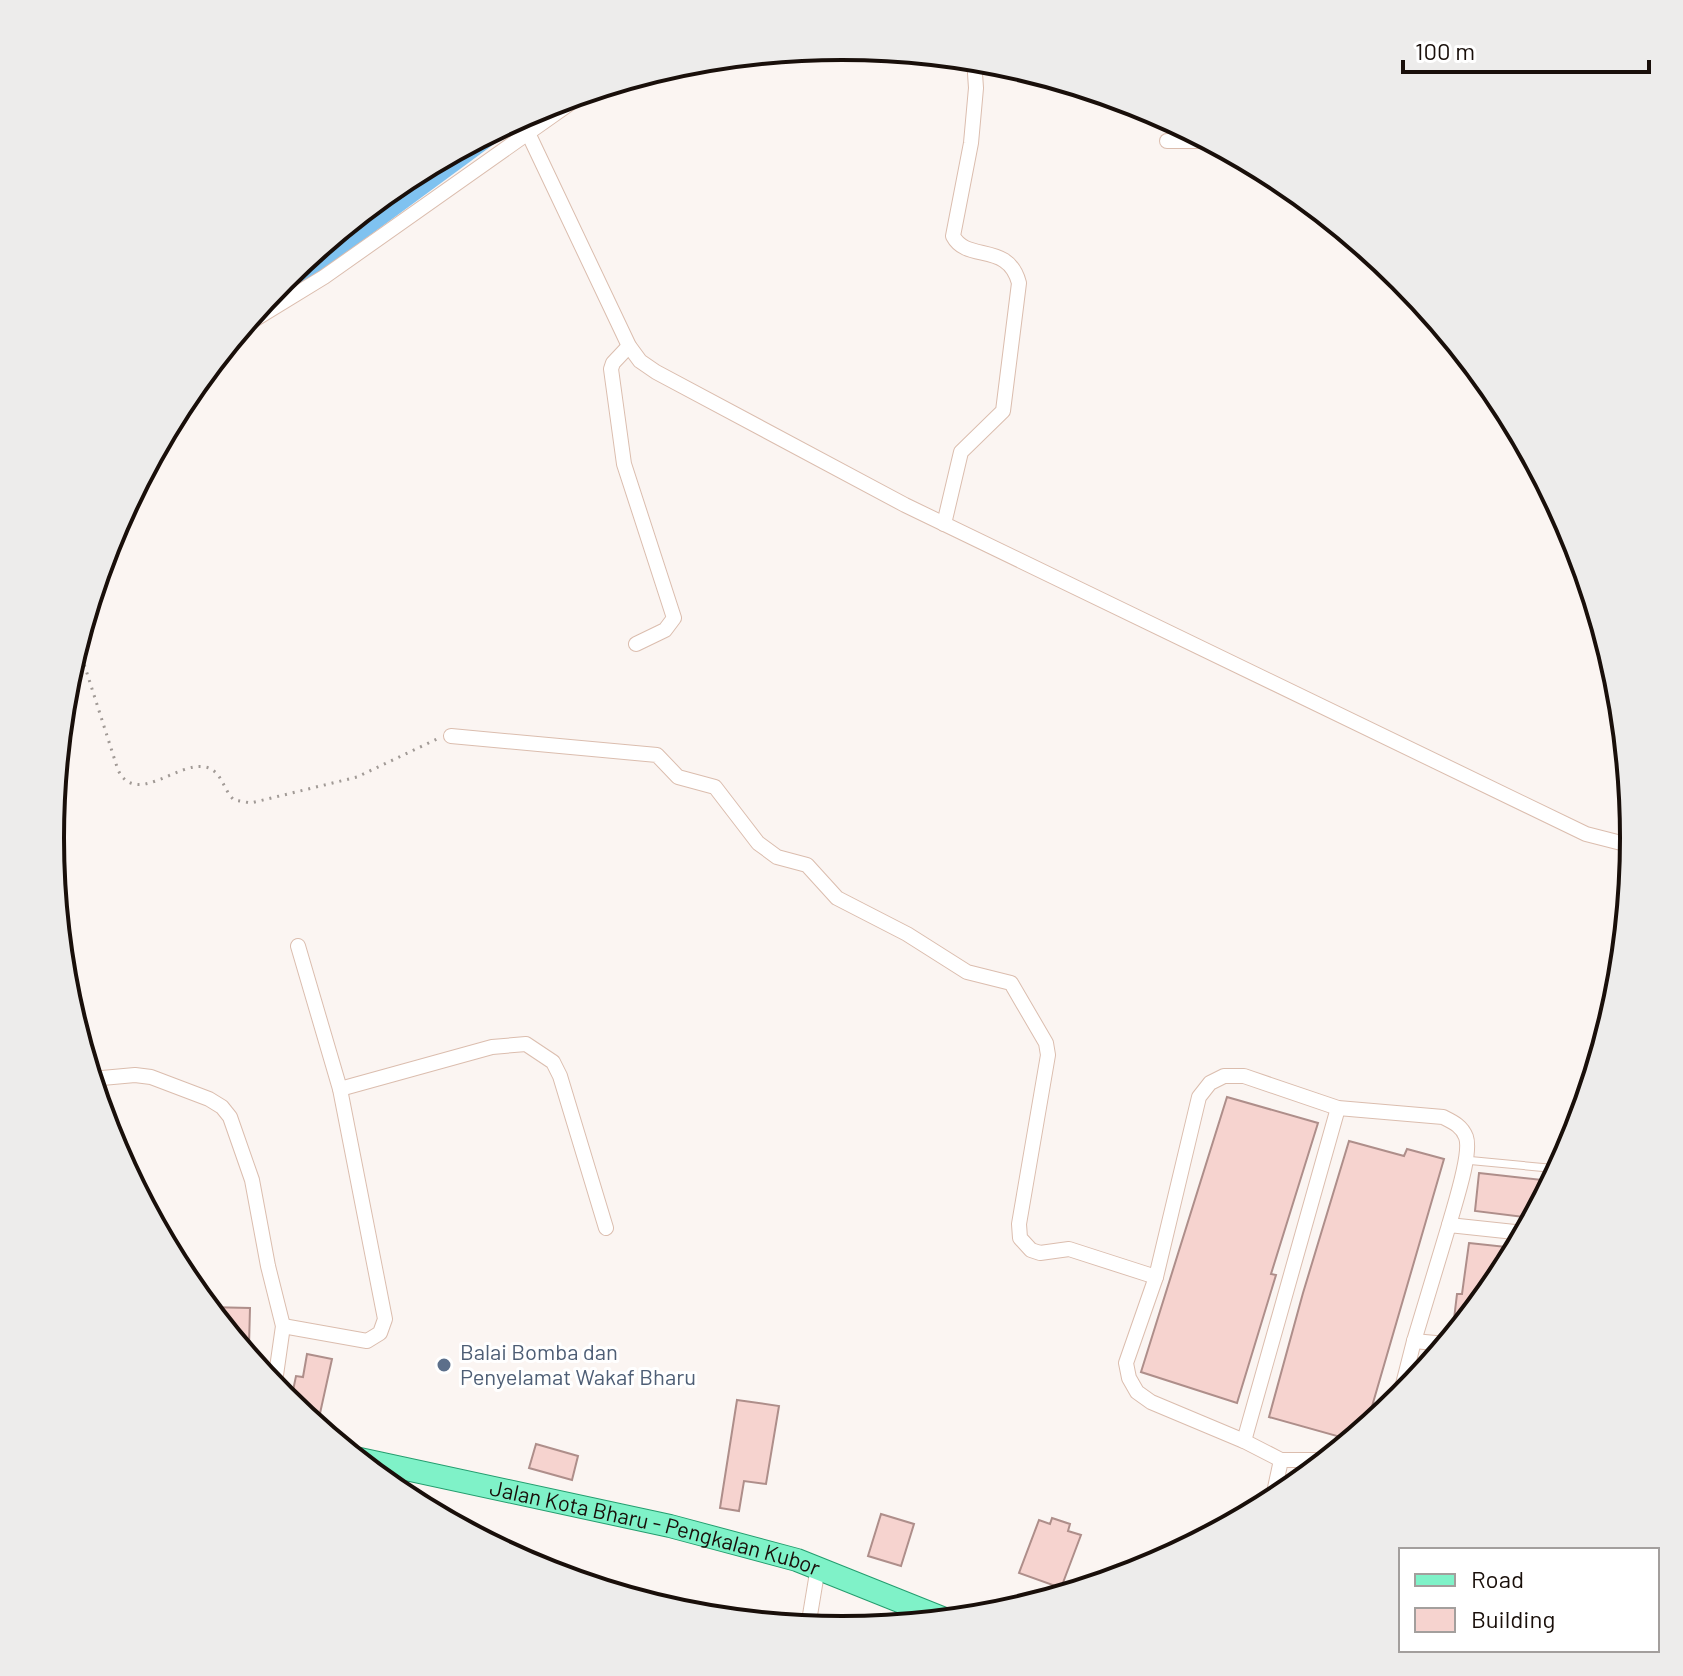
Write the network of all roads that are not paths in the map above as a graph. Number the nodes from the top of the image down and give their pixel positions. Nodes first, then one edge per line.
1 (975, 72) edge
2 (552, 116) edge
3 (528, 133) junction
4 (1167, 141) dead end
5 (1188, 141) edge
6 (272, 309) edge
7 (629, 346) junction
8 (944, 524) junction
9 (636, 644) dead end
10 (451, 736) road end
11 (1620, 843) edge
12 (298, 946) dead end
13 (102, 1078) edge
14 (340, 1089) junction
15 (1338, 1108) junction
16 (1465, 1160) junction
17 (1546, 1168) edge
18 (1449, 1225) junction
19 (606, 1228) dead end
20 (1512, 1232) edge
21 (1156, 1277) junction
22 (283, 1326) junction
23 (1414, 1341) junction
24 (1433, 1343) edge
25 (276, 1372) edge
26 (1406, 1373) edge
27 (1244, 1441) junction
28 (1281, 1460) junction
29 (1308, 1460) edge
30 (380, 1463) edge
31 (400, 1468) junction
32 (399, 1478) edge
33 (1276, 1484) edge
34 (818, 1567) junction
35 (925, 1611) edge
36 (810, 1615) edge

1 - 8 street
2 - 3 street
3 - 6 street
3 - 7 street
4 - 5 street
7 - 8 street
7 - 9 street
8 - 11 street
10 - 21 street
12 - 14 street
13 - 22 street
14 - 19 street
14 - 22 street
15 - 16 street
15 - 21 street
15 - 27 street
16 - 17 lane
16 - 18 street
18 - 20 street
18 - 23 street
21 - 27 street
22 - 25 street
23 - 24 street
23 - 26 street
27 - 28 street
28 - 29 street
28 - 33 street
30 - 31 main road, Jalan Kota Bharu - Pengkalan Kubor
31 - 32 street
31 - 34 main road, Jalan Kota Bharu - Pengkalan Kubor
34 - 35 main road, Jalan Kota Bharu - Pengkalan Kubor
34 - 36 street

